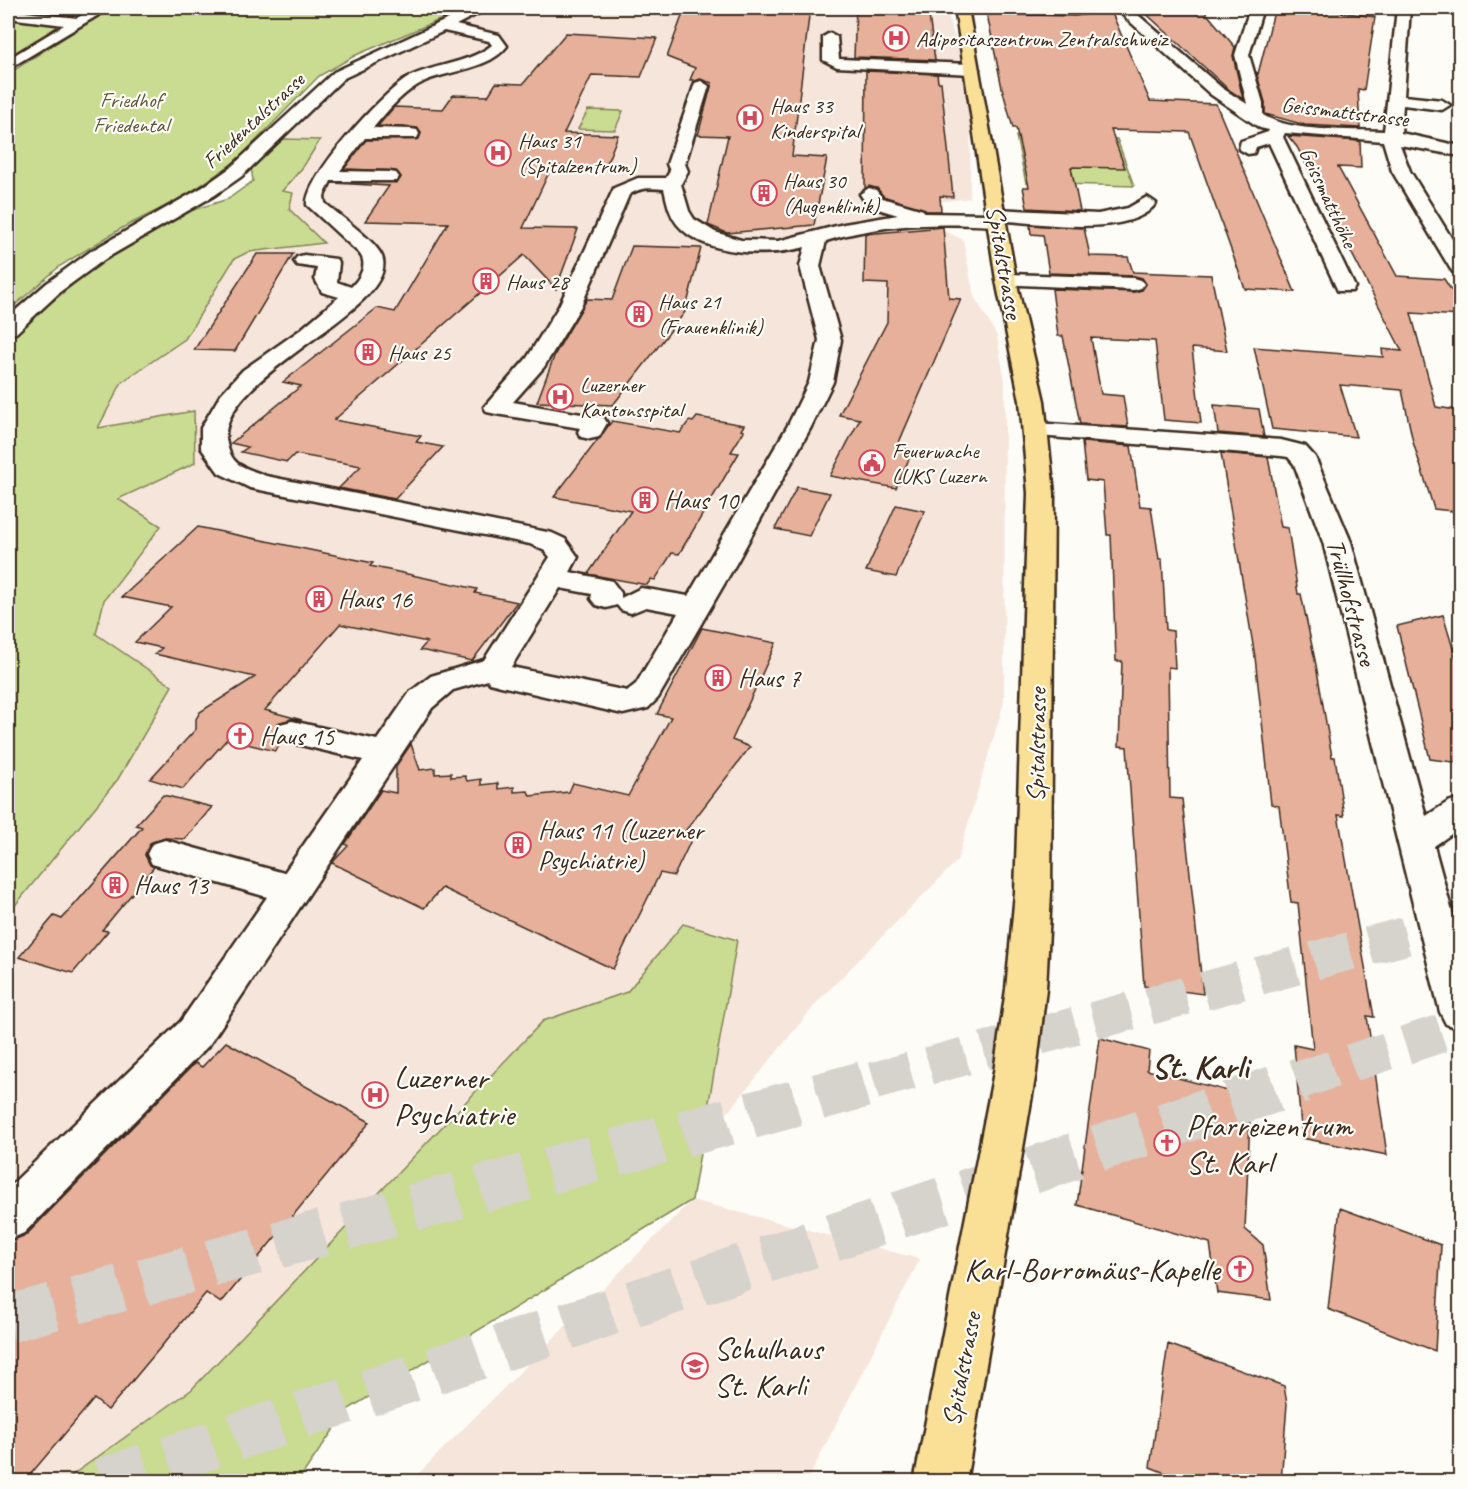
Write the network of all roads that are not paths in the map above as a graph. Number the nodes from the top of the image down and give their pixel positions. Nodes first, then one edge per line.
1 (103, 8) edge
2 (483, 8) edge
3 (962, 8) edge
4 (1122, 8) edge
5 (1257, 8) edge
6 (1404, 8) edge
7 (8, 14) edge
8 (78, 22) junction
9 (441, 26) junction
10 (830, 37) dead end
11 (8, 65) edge
12 (948, 68) junction
13 (971, 69) junction
14 (929, 82) dead end
15 (701, 86) dead end
16 (1437, 100) dead end
17 (1396, 113) junction
18 (1255, 117) junction
19 (1276, 132) junction
20 (411, 134) dead end
21 (1248, 149) dead end
22 (364, 152) junction
23 (1461, 152) edge
24 (390, 177) dead end
25 (675, 178) junction
26 (869, 194) dead end
27 (1147, 203) dead end
28 (930, 217) junction
29 (994, 218) junction
30 (817, 239) junction
31 (304, 261) dead end
32 (1461, 268) edge
33 (1006, 280) junction
34 (1134, 284) dead end
35 (1345, 288) dead end
36 (355, 294) junction
37 (8, 328) edge
38 (1035, 430) junction
39 (590, 432) dead end
40 (554, 578) junction
41 (697, 606) junction
42 (495, 667) junction
43 (292, 732) dead end
44 (385, 753) junction
45 (1461, 811) edge
46 (1417, 840) junction
47 (165, 854) dead end
48 (292, 890) junction
49 (1461, 1012) edge
50 (8, 1218) edge
51 (939, 1482) edge

1 - 8 street
2 - 9 street, Friedentalstrasse
3 - 13 main road, Spitalstrasse
4 - 18 street, Geissmattstrasse
5 - 18 street
6 - 17 street
7 - 8 street
8 - 11 street
9 - 22 street
9 - 37 street, Friedentalstrasse
10 - 12 street
12 - 13 street
12 - 14 street
13 - 29 main road, Spitalstrasse
15 - 25 street
16 - 17 street
17 - 19 street, Geissmattstrasse
17 - 23 street, Geissmattstrasse
17 - 32 street
18 - 19 street, Geissmattstrasse
19 - 21 street
19 - 35 street, Geissmatthöhe
20 - 22 street
22 - 24 street
22 - 36 street
25 - 30 street
25 - 39 street
26 - 28 street
27 - 29 street
28 - 29 street
28 - 30 street
29 - 33 main road, Spitalstrasse
30 - 41 street
31 - 36 street
33 - 34 street
33 - 38 main road, Spitalstrasse
36 - 40 street
38 - 46 street, Trüllhofstrasse
38 - 51 main road, Spitalstrasse
40 - 41 street
40 - 42 street
41 - 42 street
42 - 44 street
43 - 44 street
44 - 48 street
45 - 46 street
46 - 49 street, Trüllhofstrasse
47 - 48 street
48 - 50 street

